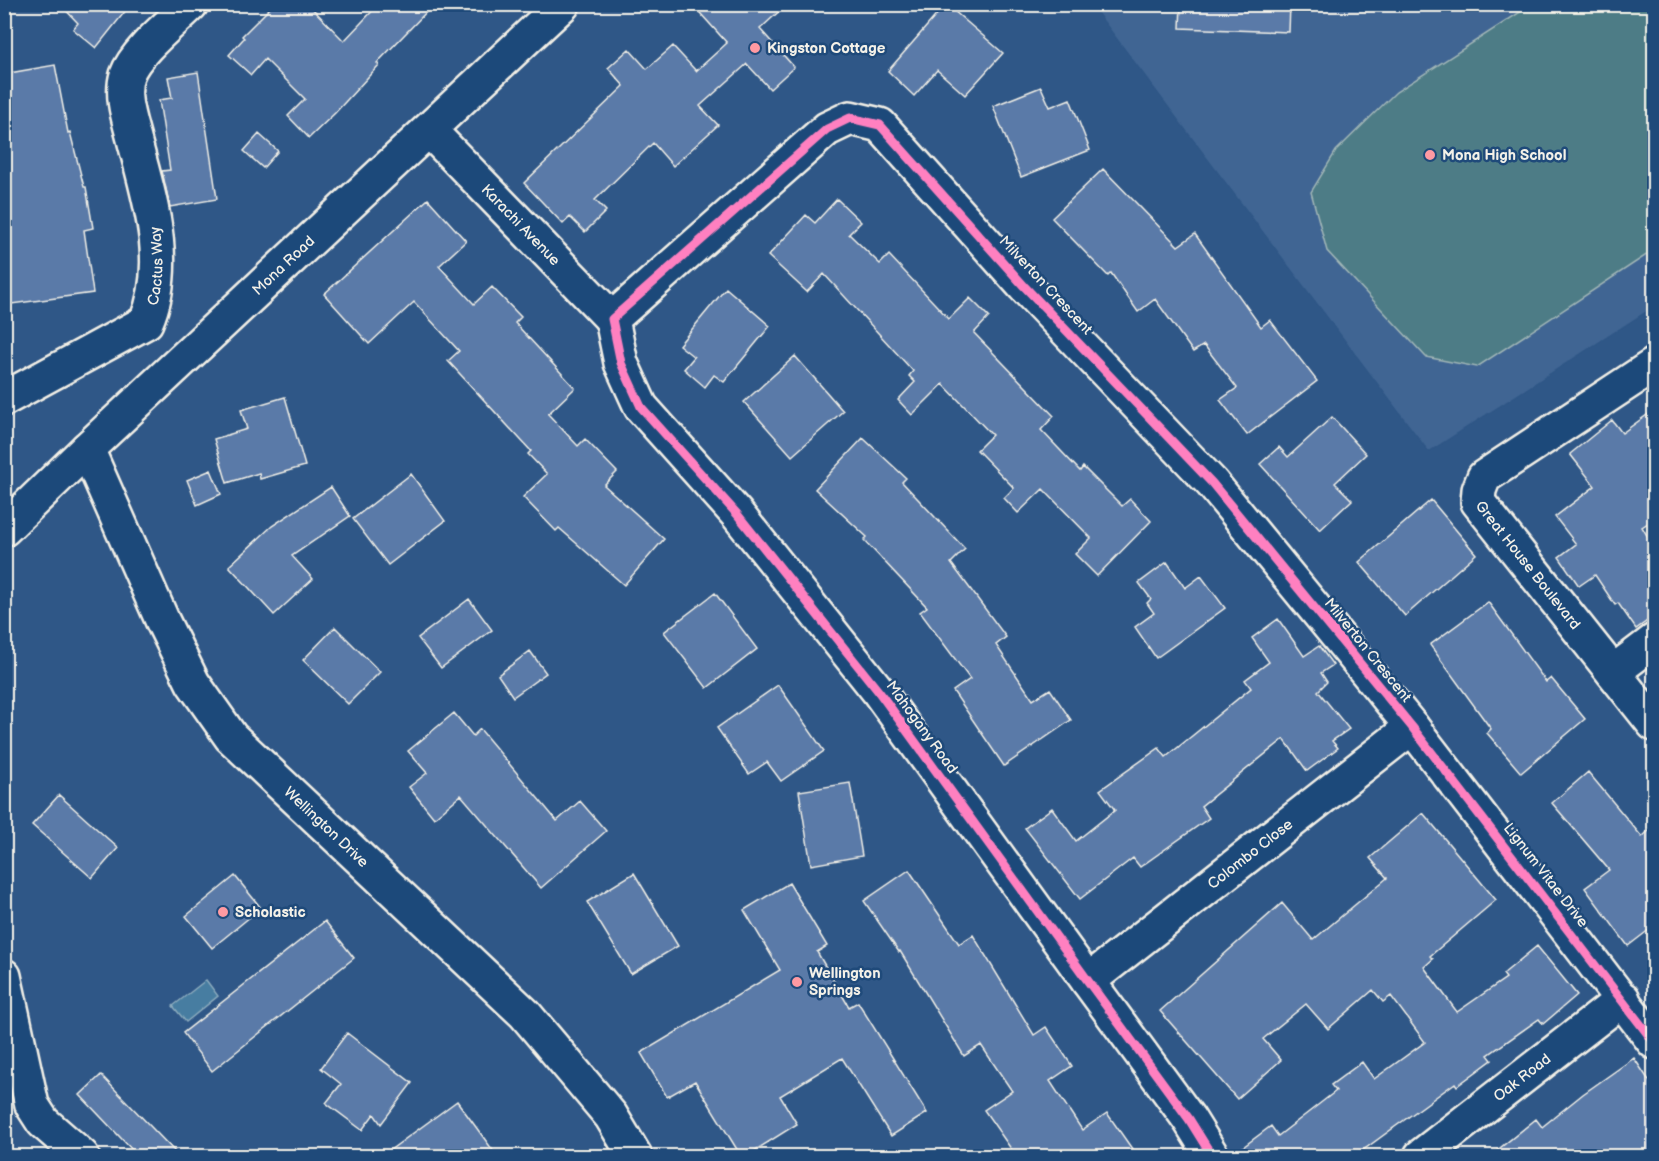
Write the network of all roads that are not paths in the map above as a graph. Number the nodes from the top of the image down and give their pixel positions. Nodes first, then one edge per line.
1 (191, 4) edge
2 (551, 8) edge
3 (429, 130) junction
4 (612, 320) junction
5 (1654, 365) edge
6 (4, 399) edge
7 (87, 449) junction
8 (4, 529) edge
9 (1654, 641) edge
10 (1613, 672) junction
11 (1654, 724) edge
12 (1412, 727) junction
13 (4, 976) edge
14 (1088, 981) junction
15 (1623, 999) junction
16 (1654, 1042) edge
17 (82, 1156) edge
18 (635, 1156) edge
19 (1212, 1156) edge
20 (1421, 1156) edge

1 - 6 street, Cactus Way
2 - 3 street, Mona Road
3 - 4 street, Karachi Avenue
3 - 7 street, Mona Road
4 - 12 street, Milverton Crescent
4 - 14 street, Mahogany Road
5 - 10 street, Great House Boulevard
7 - 8 street, Mona Road
7 - 18 street, Wellington Drive
9 - 10 street
10 - 11 street, Great House Boulevard
12 - 14 street, Colombo Close
12 - 15 street, Lignum Vitae Drive
13 - 17 street
14 - 19 street, Mahogany Road
15 - 16 street, Lignum Vitae Drive
15 - 20 street, Oak Road

